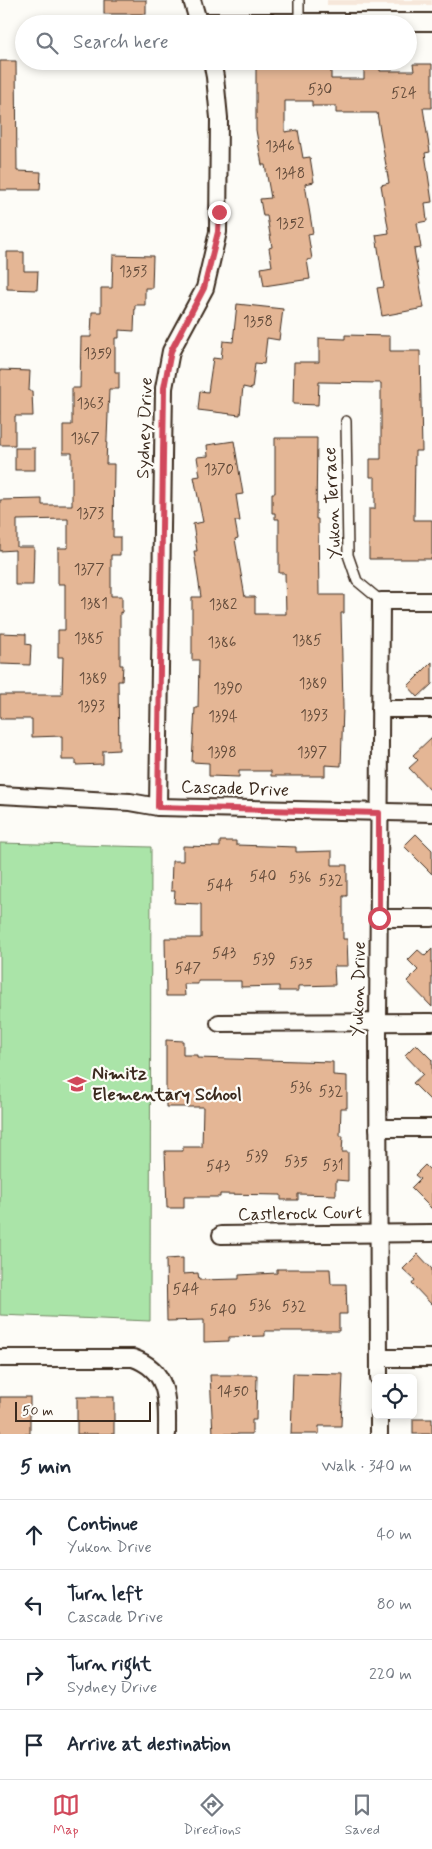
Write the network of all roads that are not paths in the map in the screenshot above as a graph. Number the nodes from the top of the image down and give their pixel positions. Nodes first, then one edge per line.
1 (192, 0) edge
2 (299, 0) edge
3 (197, 15) edge
4 (299, 15) edge
5 (417, 22) edge
6 (432, 22) edge
7 (214, 70) edge
8 (346, 421) dead end
9 (381, 601) junction
10 (432, 602) edge
11 (380, 709) junction
12 (432, 709) edge
13 (0, 795) edge
14 (158, 807) junction
15 (379, 813) junction
16 (432, 813) edge
17 (379, 918) junction
18 (432, 918) edge
19 (378, 1022) junction
20 (432, 1022) edge
21 (219, 1023) dead end
22 (378, 1128) junction
23 (432, 1128) edge
24 (379, 1233) junction
25 (432, 1233) edge
26 (221, 1235) dead end
27 (0, 1358) edge
28 (379, 1358) junction
29 (432, 1358) edge
30 (379, 1374) edge
31 (379, 1419) edge
32 (166, 1434) edge
33 (379, 1434) edge

1 - 3 street
2 - 4 lane
5 - 6 street
7 - 14 street, Sydney Drive
8 - 9 lane, Yukon Terrace
9 - 10 street
9 - 11 street, Yukon Drive
11 - 12 street
11 - 15 street, Yukon Drive
13 - 14 street, Cascade Drive
14 - 15 street, Cascade Drive
15 - 16 street, Cascade Drive
15 - 17 street, Yukon Drive
17 - 18 street
17 - 19 street, Yukon Drive
19 - 20 street
19 - 21 street
19 - 22 street, Yukon Drive
22 - 23 street
22 - 24 street, Yukon Drive
24 - 25 street, Castlerock Court
24 - 26 street, Castlerock Court
24 - 28 street, Yukon Drive
27 - 32 street
28 - 29 street
28 - 30 street, Yukon Drive
31 - 33 street

